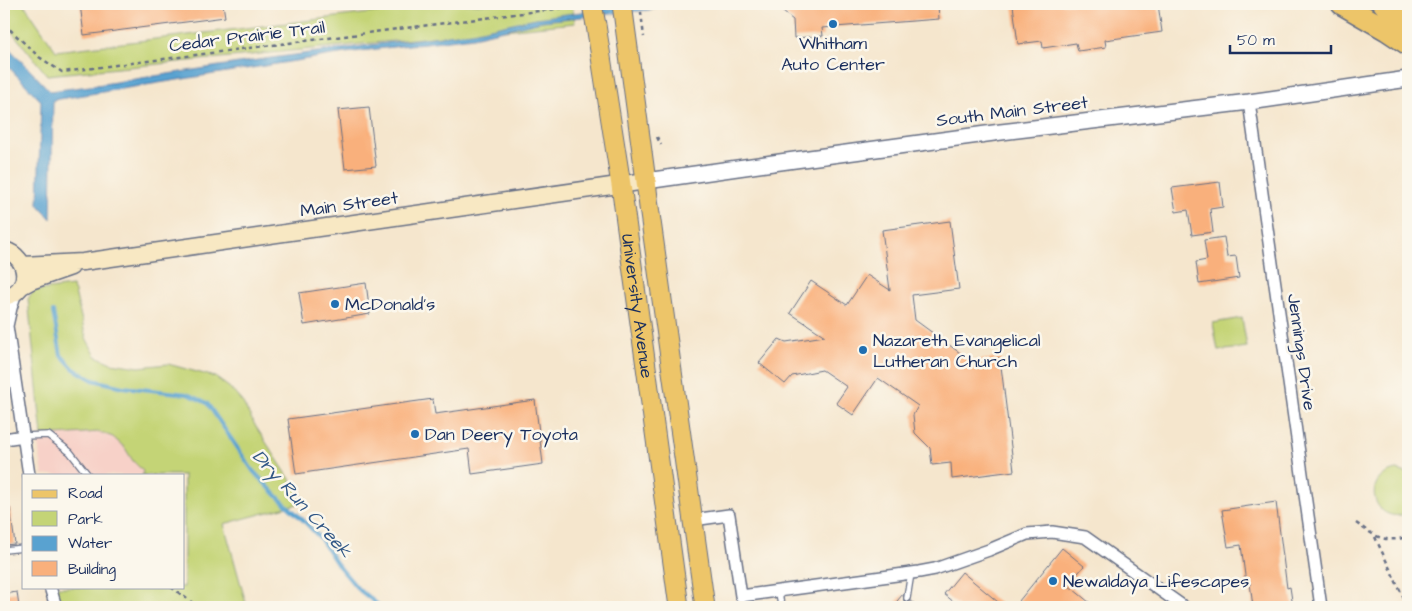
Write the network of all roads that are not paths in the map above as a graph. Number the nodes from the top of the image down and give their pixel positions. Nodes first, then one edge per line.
1 (1342, 4) edge
2 (1384, 4) edge
3 (588, 5) edge
4 (629, 15) edge
5 (1408, 22) edge
6 (1408, 44) edge
7 (1408, 78) edge
8 (1249, 102) junction
9 (646, 181) junction
10 (621, 185) junction
11 (6, 248) edge
12 (82, 262) junction
13 (22, 265) junction
14 (14, 292) edge
15 (5, 321) edge
16 (24, 436) junction
17 (4, 439) edge
18 (29, 474) edge
19 (87, 474) edge
20 (693, 520) junction
21 (22, 548) edge
22 (4, 550) edge
23 (911, 573) junction
24 (45, 588) edge
25 (50, 588) edge
26 (779, 591) junction
27 (908, 598) dead end
28 (742, 602) edge
29 (48, 607) edge
30 (56, 607) edge
31 (679, 607) edge
32 (705, 607) edge
33 (781, 607) edge
34 (1184, 607) edge
35 (1321, 607) edge

1 - 6 highway
2 - 5 highway
3 - 10 main road, University Avenue, bridge
4 - 9 main road, University Avenue
7 - 8 street, South Main Street
8 - 9 street, South Main Street
8 - 35 street, Jennings Drive
9 - 10 main road, South Main Street
9 - 20 main road, University Avenue
10 - 12 main road, Main Street
10 - 31 main road, University Avenue
11 - 13 main road
12 - 13 main road, Main Street
12 - 14 main road, Main Street
13 - 14 main road
14 - 15 street
15 - 16 street
16 - 17 street
16 - 18 street
16 - 19 lane
20 - 28 street
20 - 32 main road, University Avenue
21 - 22 lane
23 - 26 street
23 - 27 lane
23 - 34 street
24 - 29 street
25 - 30 street
26 - 28 street
26 - 33 lane

